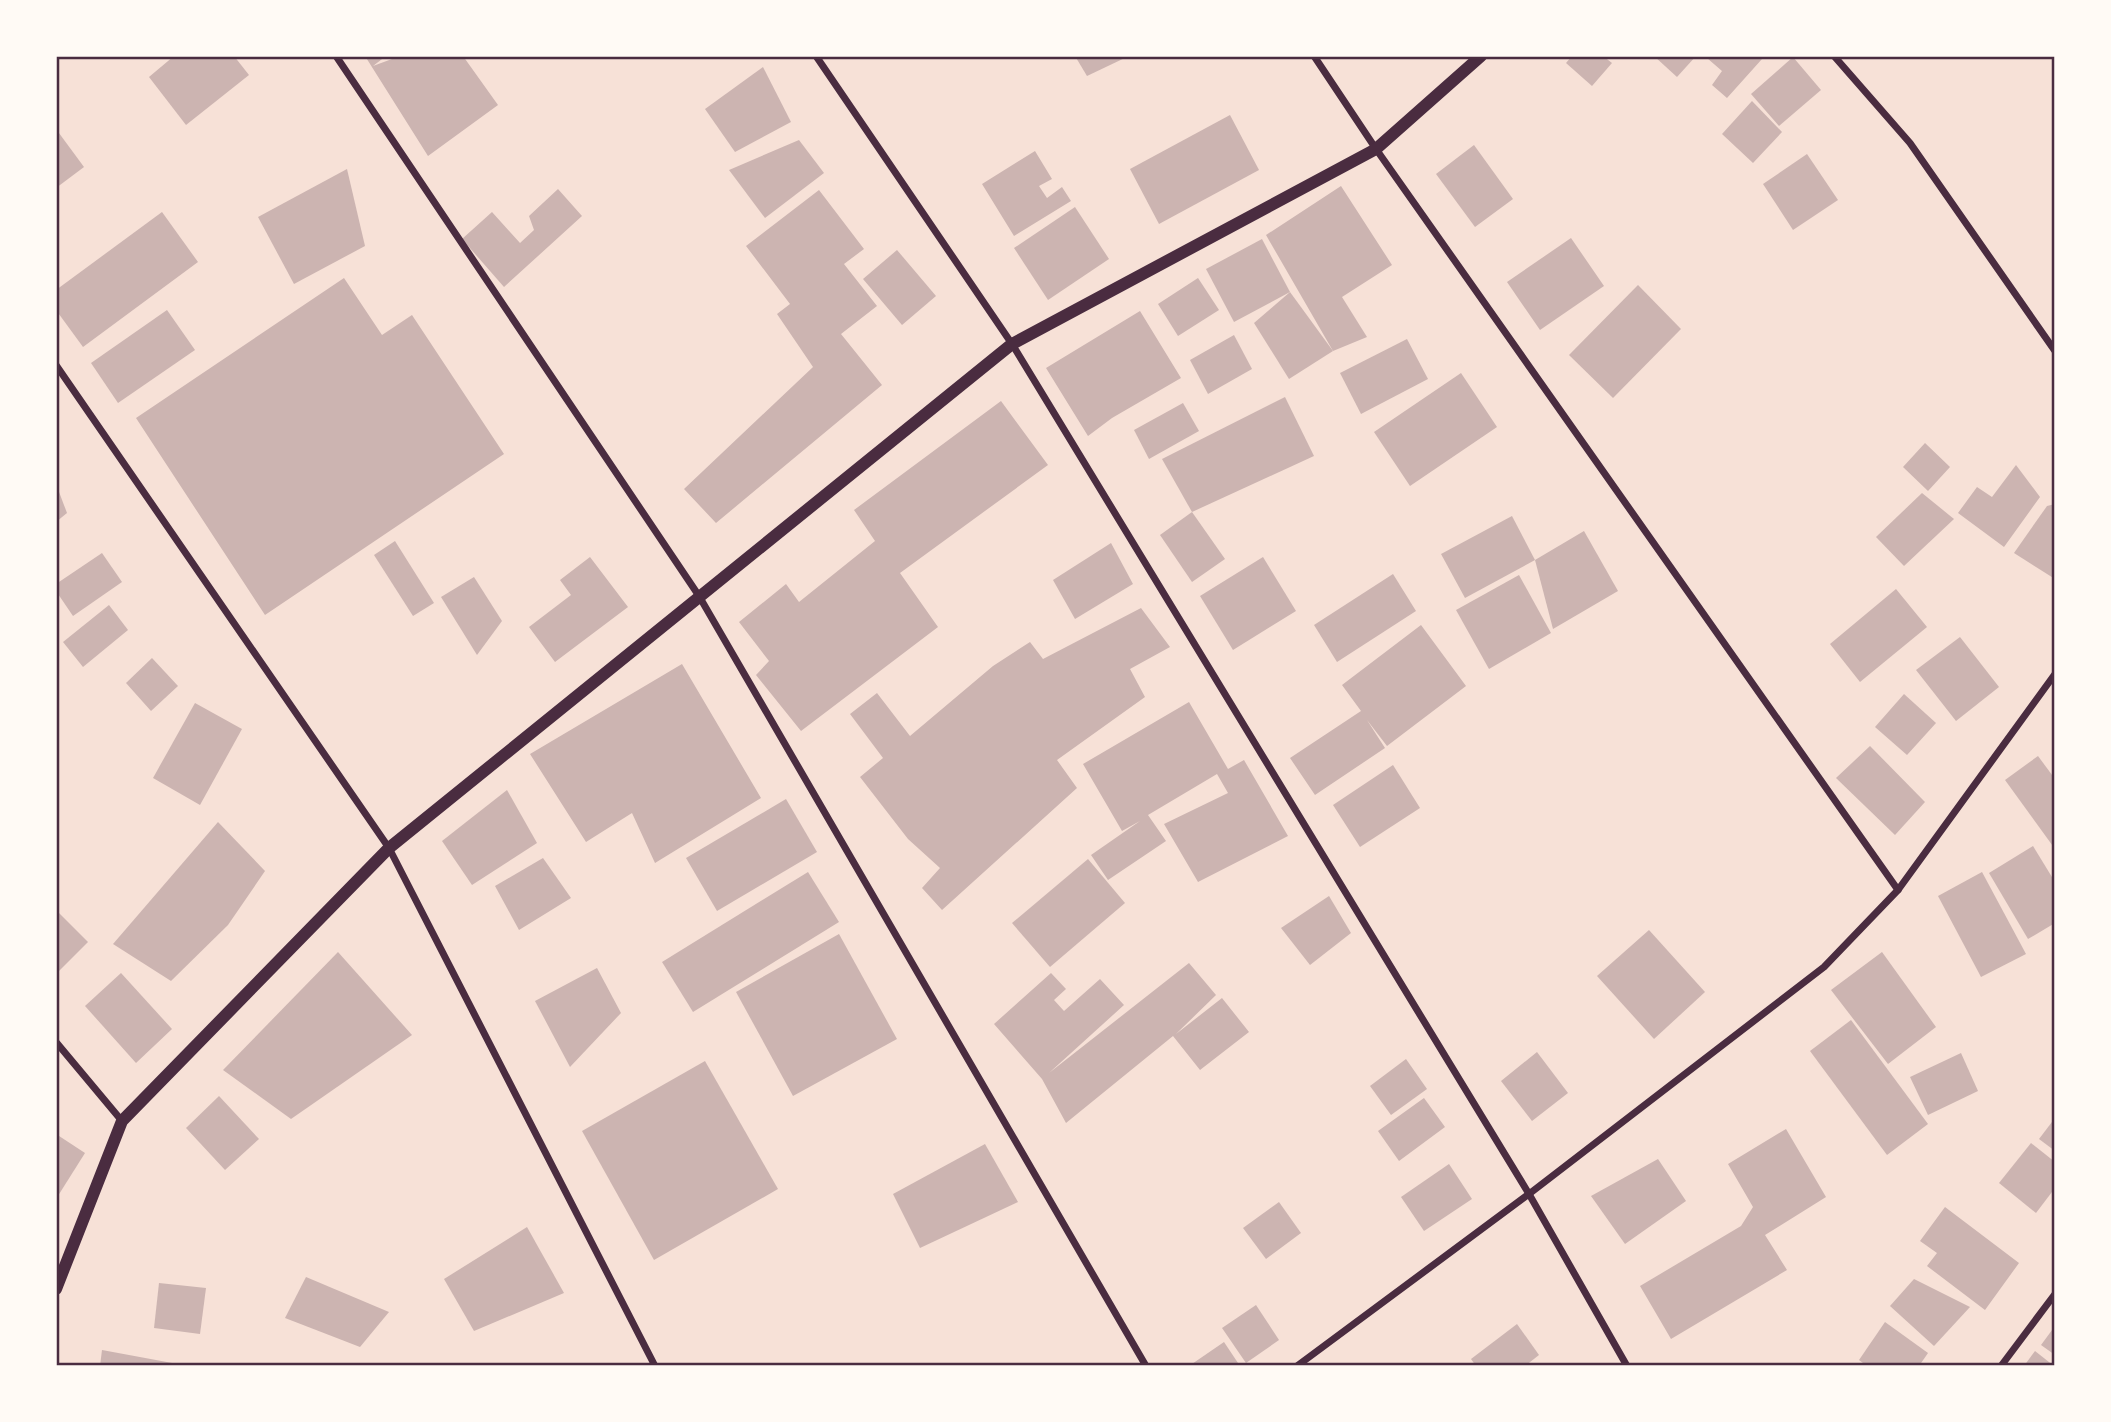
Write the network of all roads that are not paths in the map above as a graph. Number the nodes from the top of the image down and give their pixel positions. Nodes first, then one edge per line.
1 (336, 56) edge
2 (816, 56) edge
3 (1314, 56) edge
4 (1480, 56) edge
5 (1834, 56) edge
6 (1376, 149) junction
7 (1012, 344) junction
8 (2055, 351) edge
9 (56, 365) edge
10 (699, 596) junction
11 (2055, 674) edge
12 (389, 848) junction
13 (1898, 890) junction
14 (56, 1042) edge
15 (122, 1121) junction
16 (1529, 1194) junction
17 (56, 1289) edge
18 (2055, 1294) edge
19 (655, 1366) edge
20 (1146, 1366) edge
21 (1297, 1366) edge
22 (1626, 1366) edge
23 (2001, 1366) edge

1 - 10 street
2 - 7 street
3 - 6 street
4 - 6 street
5 - 8 street
6 - 7 street
6 - 13 street
7 - 10 street
7 - 16 street
9 - 12 street
10 - 12 street
10 - 20 street
11 - 13 street
12 - 15 street
12 - 19 street
13 - 16 street
14 - 15 street
15 - 17 street
16 - 21 street
16 - 22 street
18 - 23 street

